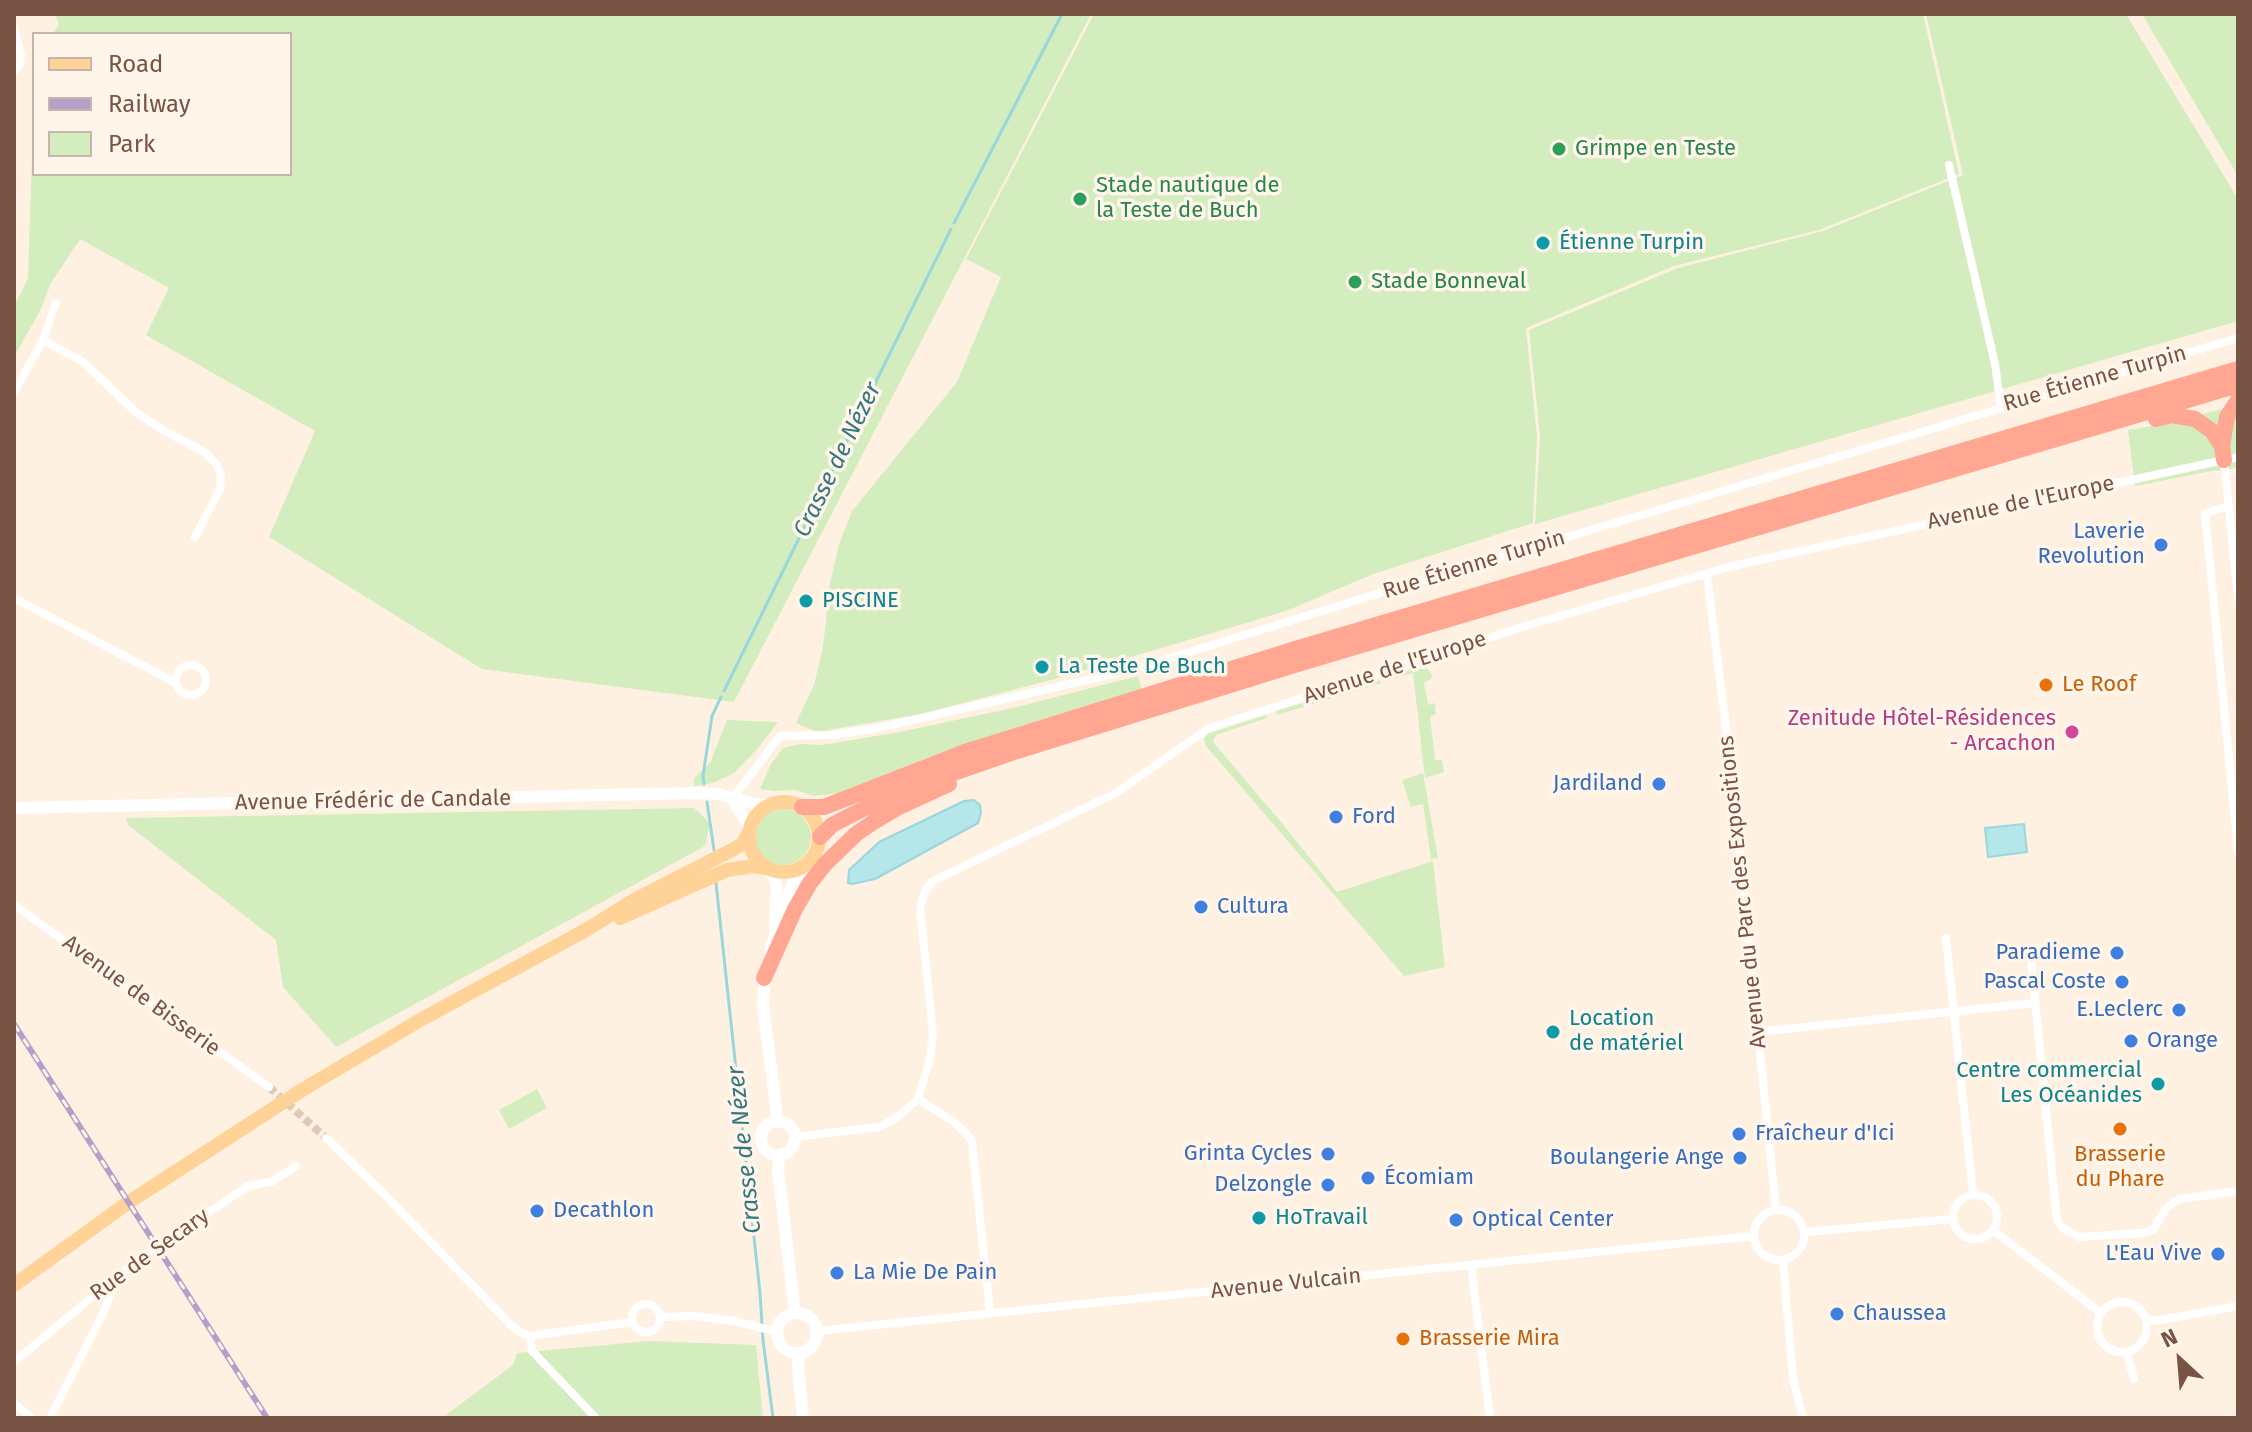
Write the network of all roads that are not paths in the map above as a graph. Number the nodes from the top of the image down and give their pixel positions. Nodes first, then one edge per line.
1 (14, 28) edge
2 (14, 72) edge
3 (1949, 165) dead end
4 (56, 303) dead end
5 (2238, 338) edge
6 (43, 340) junction
7 (2238, 369) edge
8 (2238, 385) edge
9 (14, 392) edge
10 (2238, 400) edge
11 (2001, 407) junction
12 (2087, 430) junction
13 (2228, 455) edge
14 (2229, 506) junction
15 (195, 537) dead end
16 (1707, 575) junction
17 (14, 598) edge
18 (2238, 598) edge
19 (176, 683) dead end
20 (1149, 711) junction
21 (2235, 791) edge
22 (732, 799) junction
23 (770, 805) junction
24 (802, 807) junction
25 (14, 808) edge
26 (749, 831) junction
27 (820, 837) junction
28 (2238, 851) edge
29 (804, 866) junction
30 (768, 869) junction
31 (14, 905) edge
32 (586, 930) junction
33 (775, 931) junction
34 (1946, 938) dead end
35 (2031, 959) dead end
36 (764, 978) junction
37 (2035, 1003) junction
38 (1954, 1011) junction
39 (1757, 1032) junction
40 (269, 1087) tunnel mouth
41 (918, 1099) junction
42 (778, 1122) junction
43 (795, 1137) junction
44 (326, 1138) tunnel mouth
45 (779, 1155) junction
46 (296, 1166) dead end
47 (2238, 1191) edge
48 (1973, 1194) junction
49 (1776, 1210) junction
50 (1952, 1219) junction
51 (1993, 1230) junction
52 (1805, 1232) junction
53 (1754, 1236) junction
54 (1783, 1260) junction
55 (1471, 1265) junction
56 (115, 1278) junction
57 (14, 1285) edge
58 (2238, 1306) edge
59 (795, 1313) junction
60 (990, 1313) junction
61 (2101, 1313) junction
62 (660, 1317) junction
63 (2147, 1319) junction
64 (632, 1322) junction
65 (772, 1330) junction
66 (817, 1331) junction
67 (530, 1336) junction
68 (2126, 1352) junction
69 (799, 1353) junction
70 (14, 1362) edge
71 (2134, 1379) dead end
72 (14, 1403) edge
73 (32, 1418) edge
74 (50, 1418) edge
75 (596, 1418) edge
76 (803, 1418) edge
77 (1490, 1418) edge
78 (1803, 1418) edge

1 - 2 street
3 - 11 street
4 - 6 street
5 - 11 street, Rue Étienne Turpin
6 - 9 street
6 - 15 street
7 - 24 highway
8 - 12 highway
10 - 13 highway
11 - 22 street, Rue Étienne Turpin
12 - 13 highway
12 - 20 highway
13 - 14 street
13 - 16 street, Avenue de l'Europe
14 - 18 street
14 - 21 street
16 - 39 street, Avenue du Parc des Expositions
16 - 41 street, Avenue de l'Europe
17 - 19 street
20 - 27 highway
20 - 36 highway
21 - 28 street
22 - 23 street, Avenue Frédéric de Candale
22 - 25 street, Avenue Frédéric de Candale
22 - 26 street
23 - 24 main road
23 - 26 main road
24 - 27 main road
26 - 30 main road
26 - 32 main road
27 - 29 main road
29 - 30 main road
29 - 33 street
30 - 32 main road
30 - 33 street
31 - 40 street, Avenue de Bisserie
32 - 57 main road
33 - 36 street
34 - 38 street
35 - 37 street
36 - 42 street
37 - 38 street
37 - 47 street
38 - 39 street
38 - 48 street
39 - 49 street, Avenue du Parc des Expositions
41 - 43 street
41 - 60 street
42 - 43 street
42 - 45 street
43 - 45 street
44 - 67 street
45 - 59 street
46 - 56 street, Rue de Secary
48 - 50 street
48 - 51 street
49 - 52 street
49 - 53 street
50 - 51 street
50 - 52 street
51 - 61 street
52 - 54 street
53 - 54 street
53 - 55 street, Avenue Vulcain
54 - 78 street
55 - 60 street, Avenue Vulcain
55 - 77 street
56 - 70 street, Rue de Secary
56 - 74 street
58 - 63 street
59 - 65 street
59 - 66 street
60 - 66 street, Avenue Vulcain
61 - 63 street
61 - 68 street
62 - 64 street
62 - 64 street
62 - 65 street
63 - 68 street
64 - 67 street
65 - 69 street
66 - 69 street
67 - 75 street
68 - 71 street
69 - 76 street
72 - 73 street

